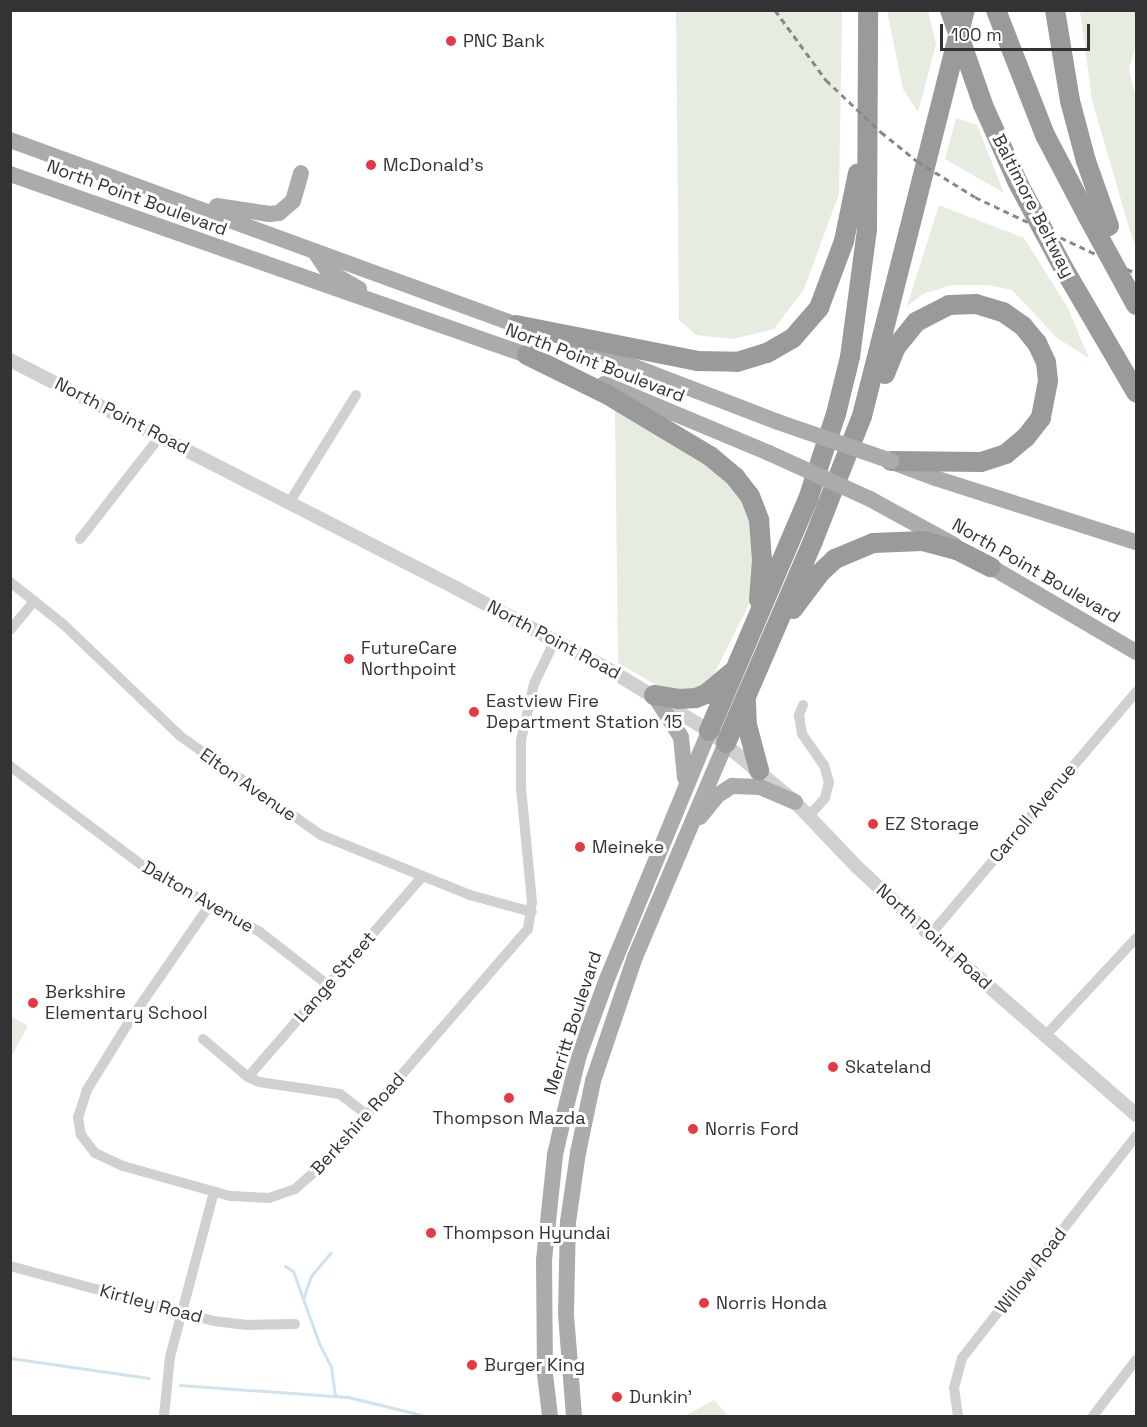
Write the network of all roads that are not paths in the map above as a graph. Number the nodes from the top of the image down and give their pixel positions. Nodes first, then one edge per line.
1 (868, 10) edge
2 (950, 10) edge
3 (965, 10) edge
4 (1055, 10) edge
5 (997, 15) edge
6 (868, 75) junction
7 (10, 140) edge
8 (301, 173) dead end
9 (10, 174) edge
10 (174, 199) junction
11 (315, 252) junction
12 (1137, 285) edge
13 (1136, 305) edge
14 (410, 315) junction
15 (516, 325) junction
16 (527, 355) junction
17 (10, 360) edge
18 (1137, 392) edge
19 (356, 394) dead end
20 (161, 435) junction
21 (850, 447) junction
22 (891, 461) junction
23 (289, 503) junction
24 (80, 539) dead end
25 (1137, 542) edge
26 (991, 567) junction
27 (10, 582) edge
28 (34, 601) junction
29 (758, 616) junction
30 (10, 630) edge
31 (555, 640) junction
32 (770, 640) junction
33 (1137, 652) edge
34 (734, 671) junction
35 (1137, 692) edge
36 (654, 695) junction
37 (745, 698) junction
38 (803, 705) dead end
39 (709, 731) junction
40 (726, 743) junction
41 (10, 766) edge
42 (759, 770) junction
43 (685, 786) junction
44 (795, 802) junction
45 (809, 816) junction
46 (687, 838) junction
47 (422, 877) junction
48 (209, 906) junction
49 (532, 912) junction
50 (930, 935) junction
51 (1137, 938) edge
52 (328, 985) junction
53 (1046, 1035) junction
54 (203, 1039) dead end
55 (248, 1077) junction
56 (367, 1115) junction
57 (1137, 1115) edge
58 (1137, 1136) edge
59 (214, 1192) junction
60 (10, 1266) edge
61 (181, 1314) junction
62 (295, 1324) dead end
63 (1137, 1360) edge
64 (551, 1413) edge
65 (164, 1416) edge
66 (574, 1416) edge
67 (958, 1416) edge
68 (1093, 1416) edge

1 - 6 highway
2 - 18 highway, Baltimore Beltway, bridge
3 - 21 highway
4 - 12 highway
5 - 13 highway, bridge
6 - 15 highway
6 - 29 highway
7 - 10 main road, North Point Boulevard
8 - 10 main road
9 - 14 main road, North Point Boulevard
10 - 11 main road, North Point Boulevard
11 - 14 main road
11 - 15 main road, North Point Boulevard
14 - 16 main road, North Point Boulevard
15 - 22 main road, North Point Boulevard, bridge
16 - 26 main road, North Point Boulevard, bridge
16 - 29 highway
17 - 20 street, North Point Road
19 - 23 street
20 - 23 street, North Point Road
20 - 24 street
21 - 22 highway
21 - 32 highway
22 - 25 main road, North Point Boulevard
23 - 31 street, North Point Road
26 - 32 highway
26 - 33 main road, North Point Boulevard
27 - 28 street, Elton Avenue
28 - 30 street
28 - 47 street, Elton Avenue
29 - 34 highway
31 - 36 street, North Point Road
31 - 49 street, Berkshire Road
32 - 37 highway
34 - 36 highway
34 - 39 highway
35 - 50 street, Carroll Avenue
36 - 39 street, North Point Road
36 - 43 main road
37 - 40 highway
37 - 42 highway
38 - 45 street
39 - 40 street, North Point Road
39 - 43 main road, Merritt Boulevard
40 - 42 street, North Point Road
40 - 46 main road, Merritt Boulevard
41 - 48 street, Dalton Avenue
42 - 44 street, North Point Road
43 - 64 main road, Merritt Boulevard
44 - 45 street, North Point Road
44 - 46 main road
45 - 50 street, North Point Road
46 - 66 main road, Merritt Boulevard
47 - 49 street, Elton Avenue
47 - 52 street, Lange Street
48 - 52 street, Dalton Avenue
48 - 59 street, Berkshire Road
49 - 56 street, Berkshire Road
50 - 53 street, North Point Road
51 - 53 street
52 - 55 street, Lange Street
53 - 57 street, North Point Road
54 - 55 street
55 - 56 street
56 - 59 street, Berkshire Road
58 - 67 street, Willow Road
59 - 61 street
60 - 61 street, Kirtley Road
61 - 62 street, Kirtley Road
61 - 65 street
63 - 68 street

